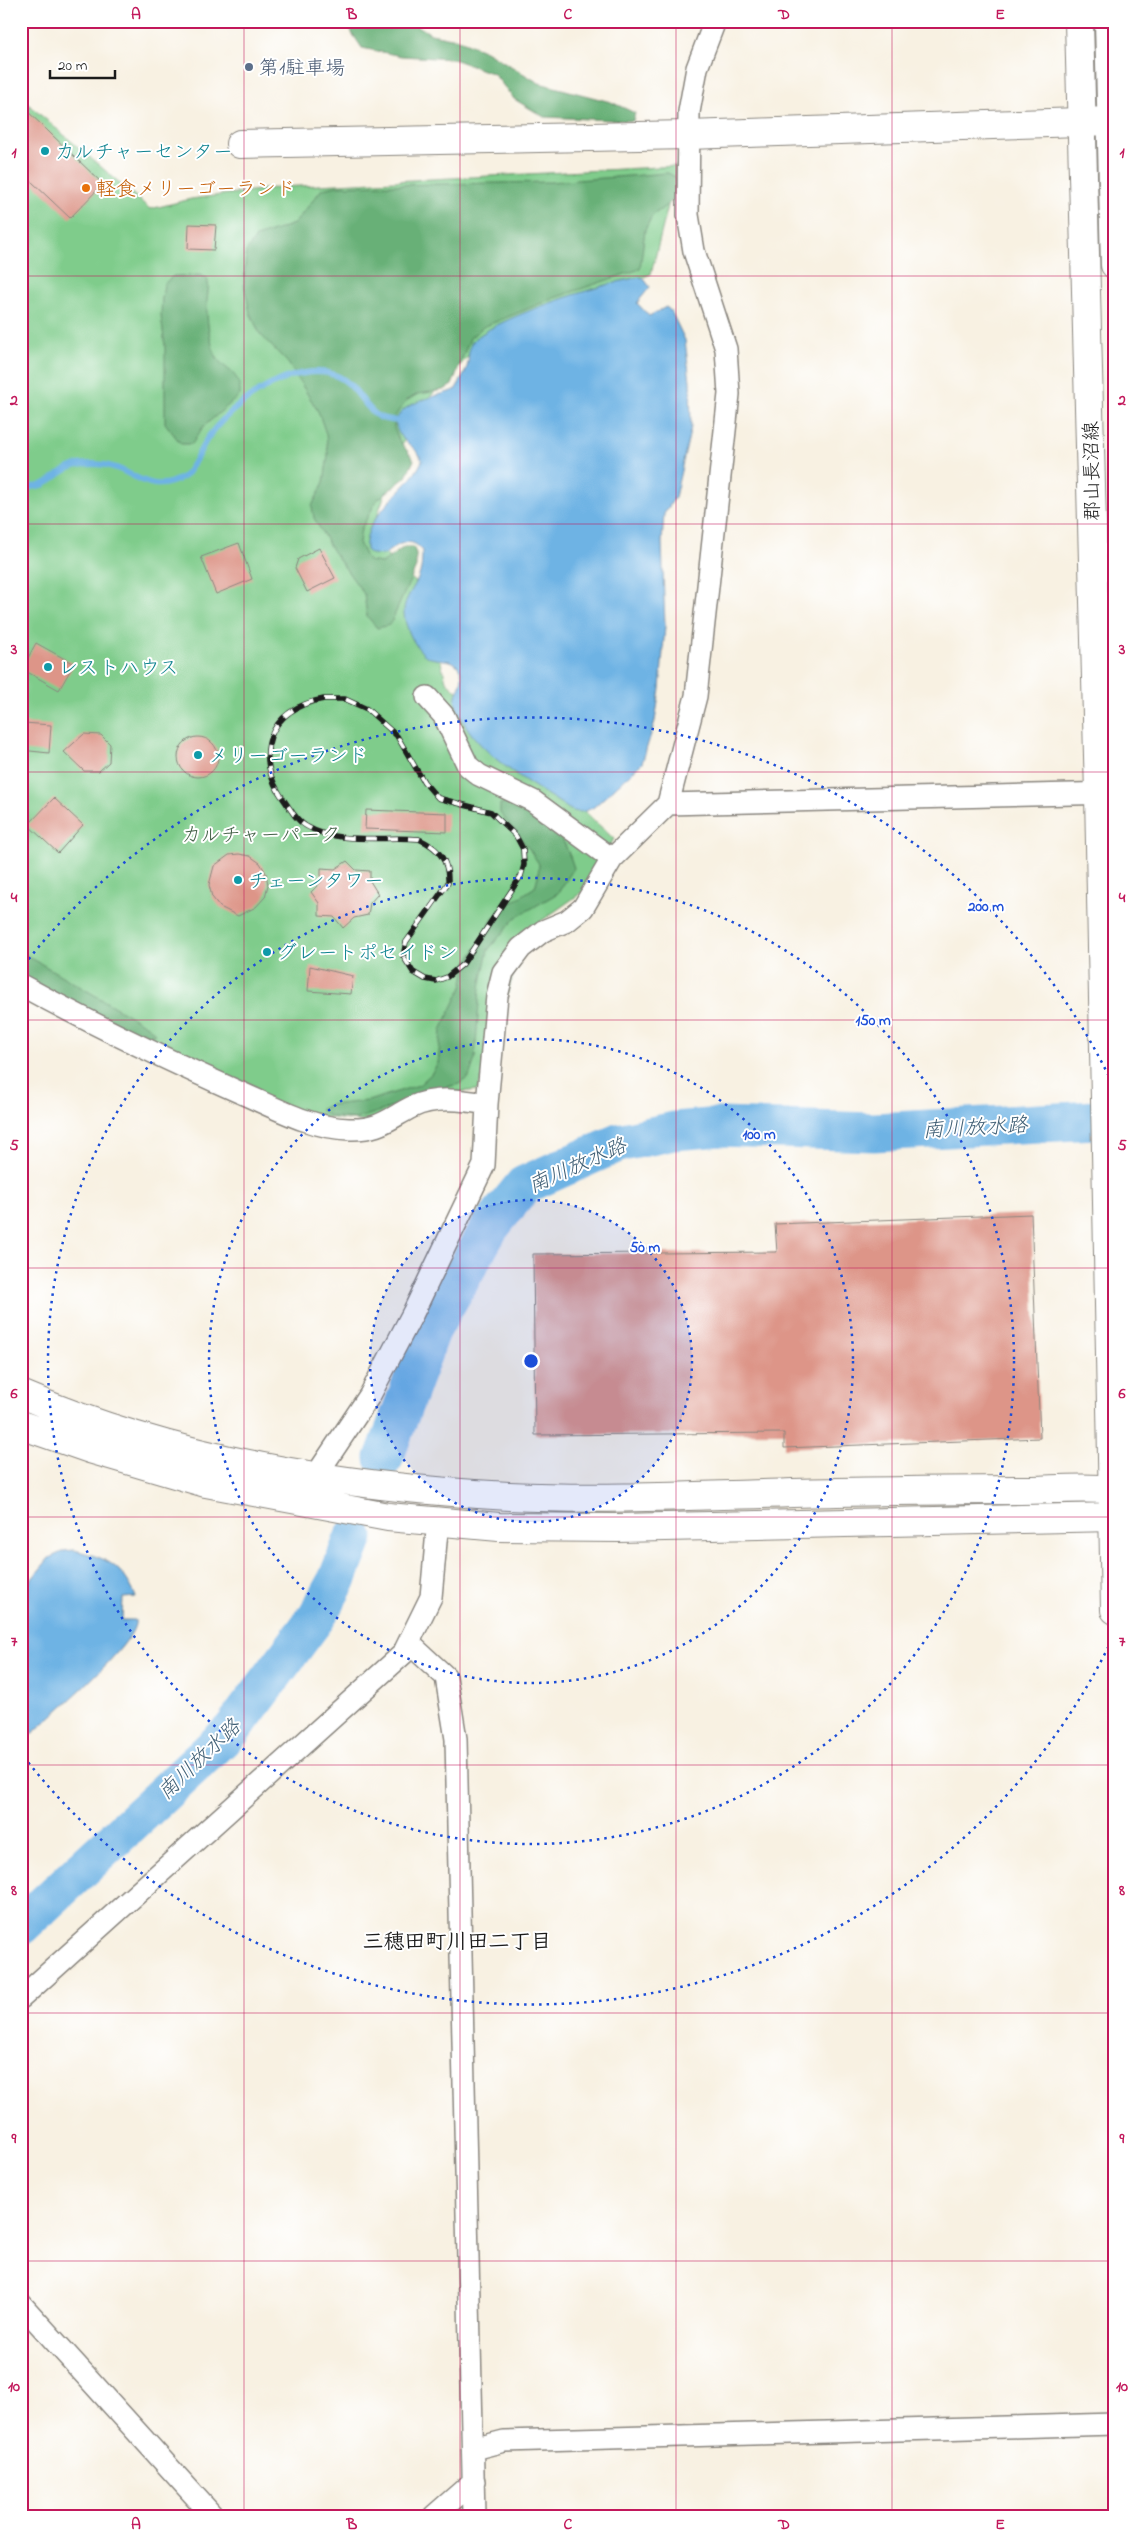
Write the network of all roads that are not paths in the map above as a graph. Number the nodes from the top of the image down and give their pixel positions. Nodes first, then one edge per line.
1 (715, 21) edge
2 (1079, 21) edge
3 (1109, 21) edge
4 (1112, 108) edge
5 (1081, 121) junction
6 (688, 135) junction
7 (240, 144) dead end
8 (1115, 264) edge
9 (427, 697) dead end
10 (1107, 794) edge
11 (668, 804) junction
12 (612, 859) junction
13 (21, 985) edge
14 (487, 1104) junction
15 (21, 1394) edge
16 (21, 1424) edge
17 (315, 1477) junction
18 (1114, 1490) edge
19 (1114, 1517) edge
20 (438, 1520) junction
21 (1115, 1610) edge
22 (409, 1643) junction
23 (21, 1998) edge
24 (21, 2304) edge
25 (1115, 2424) edge
26 (473, 2449) junction
27 (474, 2481) junction
28 (213, 2516) edge
29 (434, 2516) edge
30 (474, 2516) edge

1 - 6 street
2 - 5 street, 郡山長沼線
3 - 4 street
4 - 5 street
4 - 8 street
5 - 6 street
5 - 10 street, 郡山長沼線
6 - 7 street
6 - 11 street
9 - 12 street
10 - 11 street
10 - 18 street, 郡山長沼線
11 - 12 street
12 - 14 street
13 - 14 street
14 - 17 street
15 - 17 street
16 - 20 street
17 - 18 street
18 - 19 street, 郡山長沼線
19 - 20 street
19 - 21 street, 郡山長沼線
20 - 22 street
22 - 23 street
22 - 26 street
24 - 28 street
25 - 26 street
26 - 27 street
27 - 29 street
27 - 30 street

